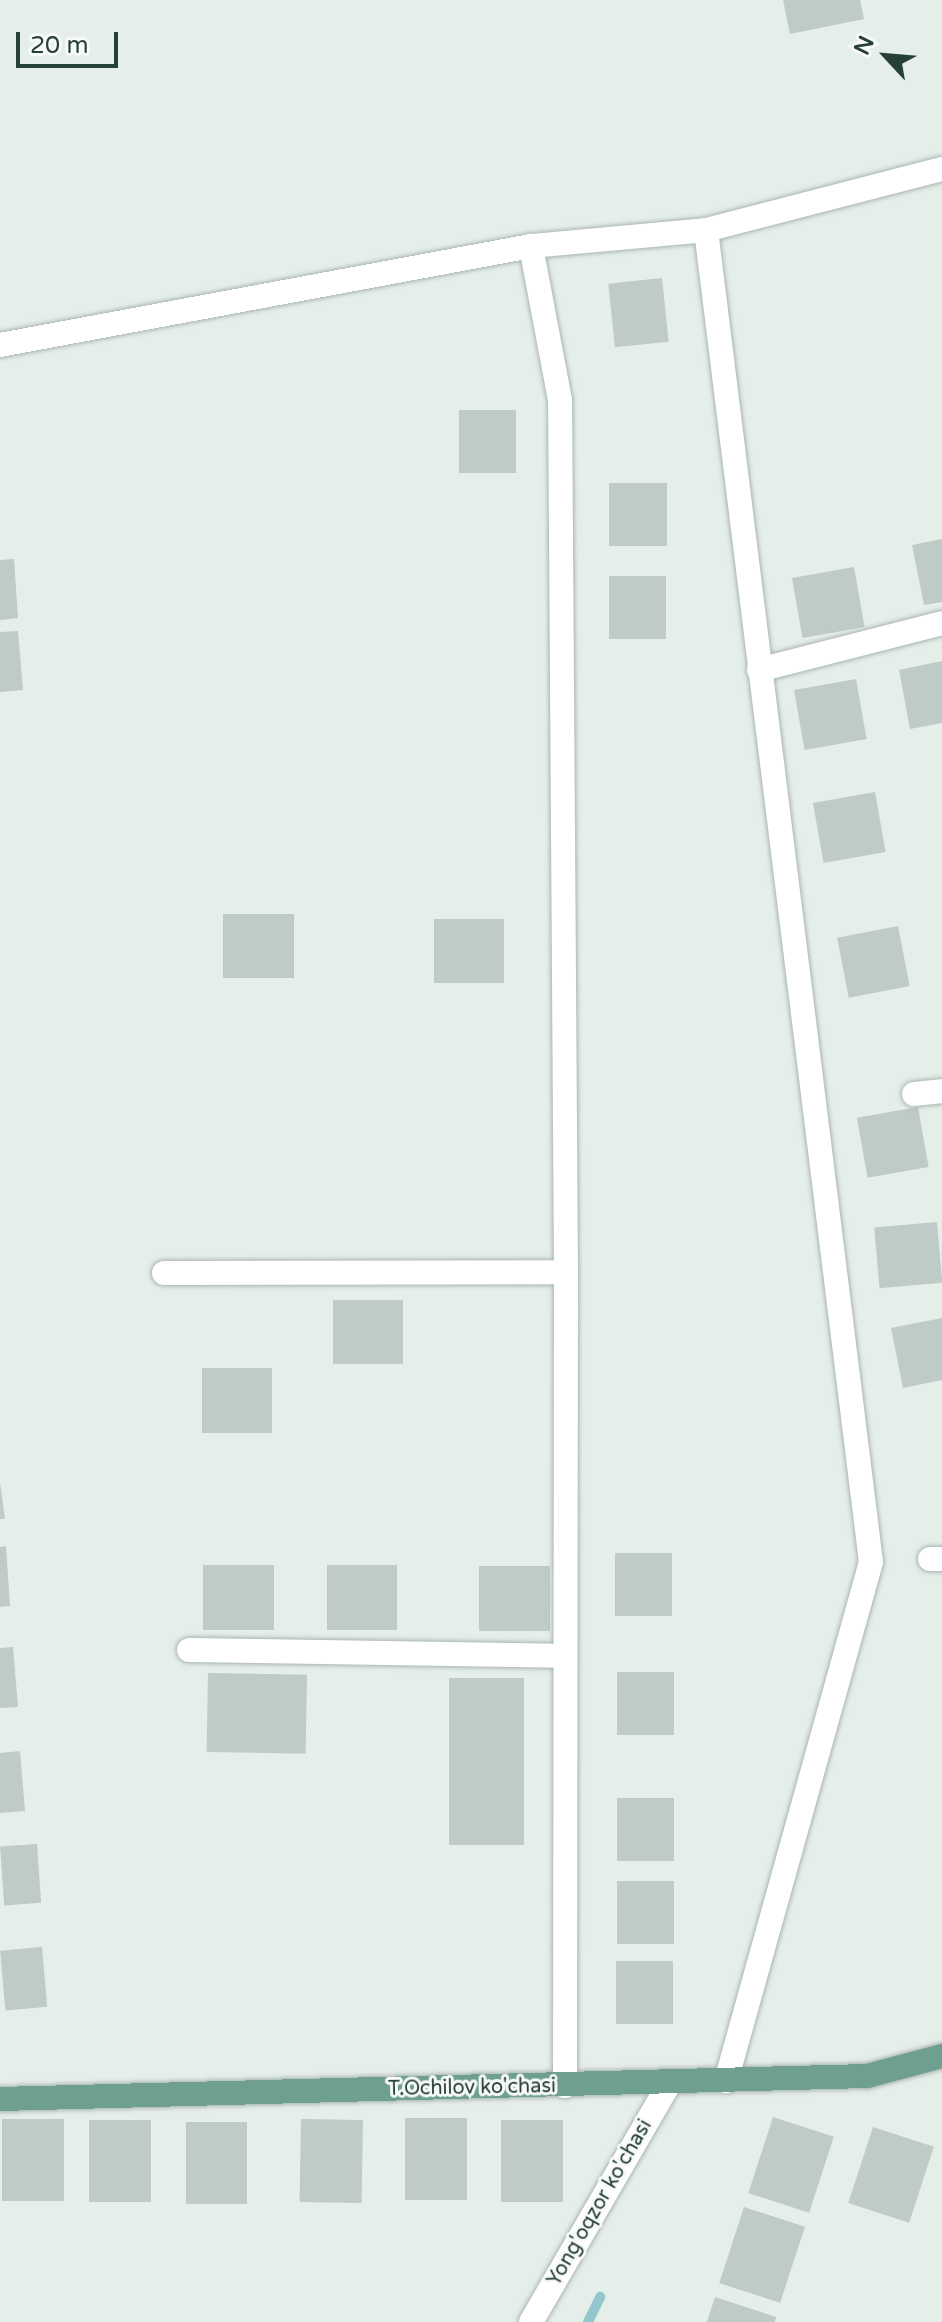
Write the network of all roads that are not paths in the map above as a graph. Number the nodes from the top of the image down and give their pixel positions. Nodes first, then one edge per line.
1 (942, 169) edge
2 (706, 230) junction
3 (531, 246) junction
4 (0, 345) edge
5 (942, 623) edge
6 (759, 670) junction
7 (942, 1091) edge
8 (914, 1094) dead end
9 (566, 1272) junction
10 (164, 1273) dead end
11 (189, 1650) dead end
12 (565, 1656) junction
13 (942, 2056) edge
14 (726, 2081) junction
15 (669, 2084) junction
16 (565, 2086) junction
17 (0, 2099) edge
18 (531, 2322) edge

1 - 2 street
2 - 3 street
2 - 6 street
3 - 4 street
3 - 9 street
5 - 6 street
6 - 14 street
7 - 8 street
9 - 10 street
9 - 12 street
11 - 12 street
12 - 16 street
13 - 14 main road, T.Ochilov ko'chasi
14 - 15 main road, T.Ochilov ko'chasi
15 - 16 main road, T.Ochilov ko'chasi
15 - 18 street, Yong'oqzor ko'chasi
16 - 17 main road, T.Ochilov ko'chasi

